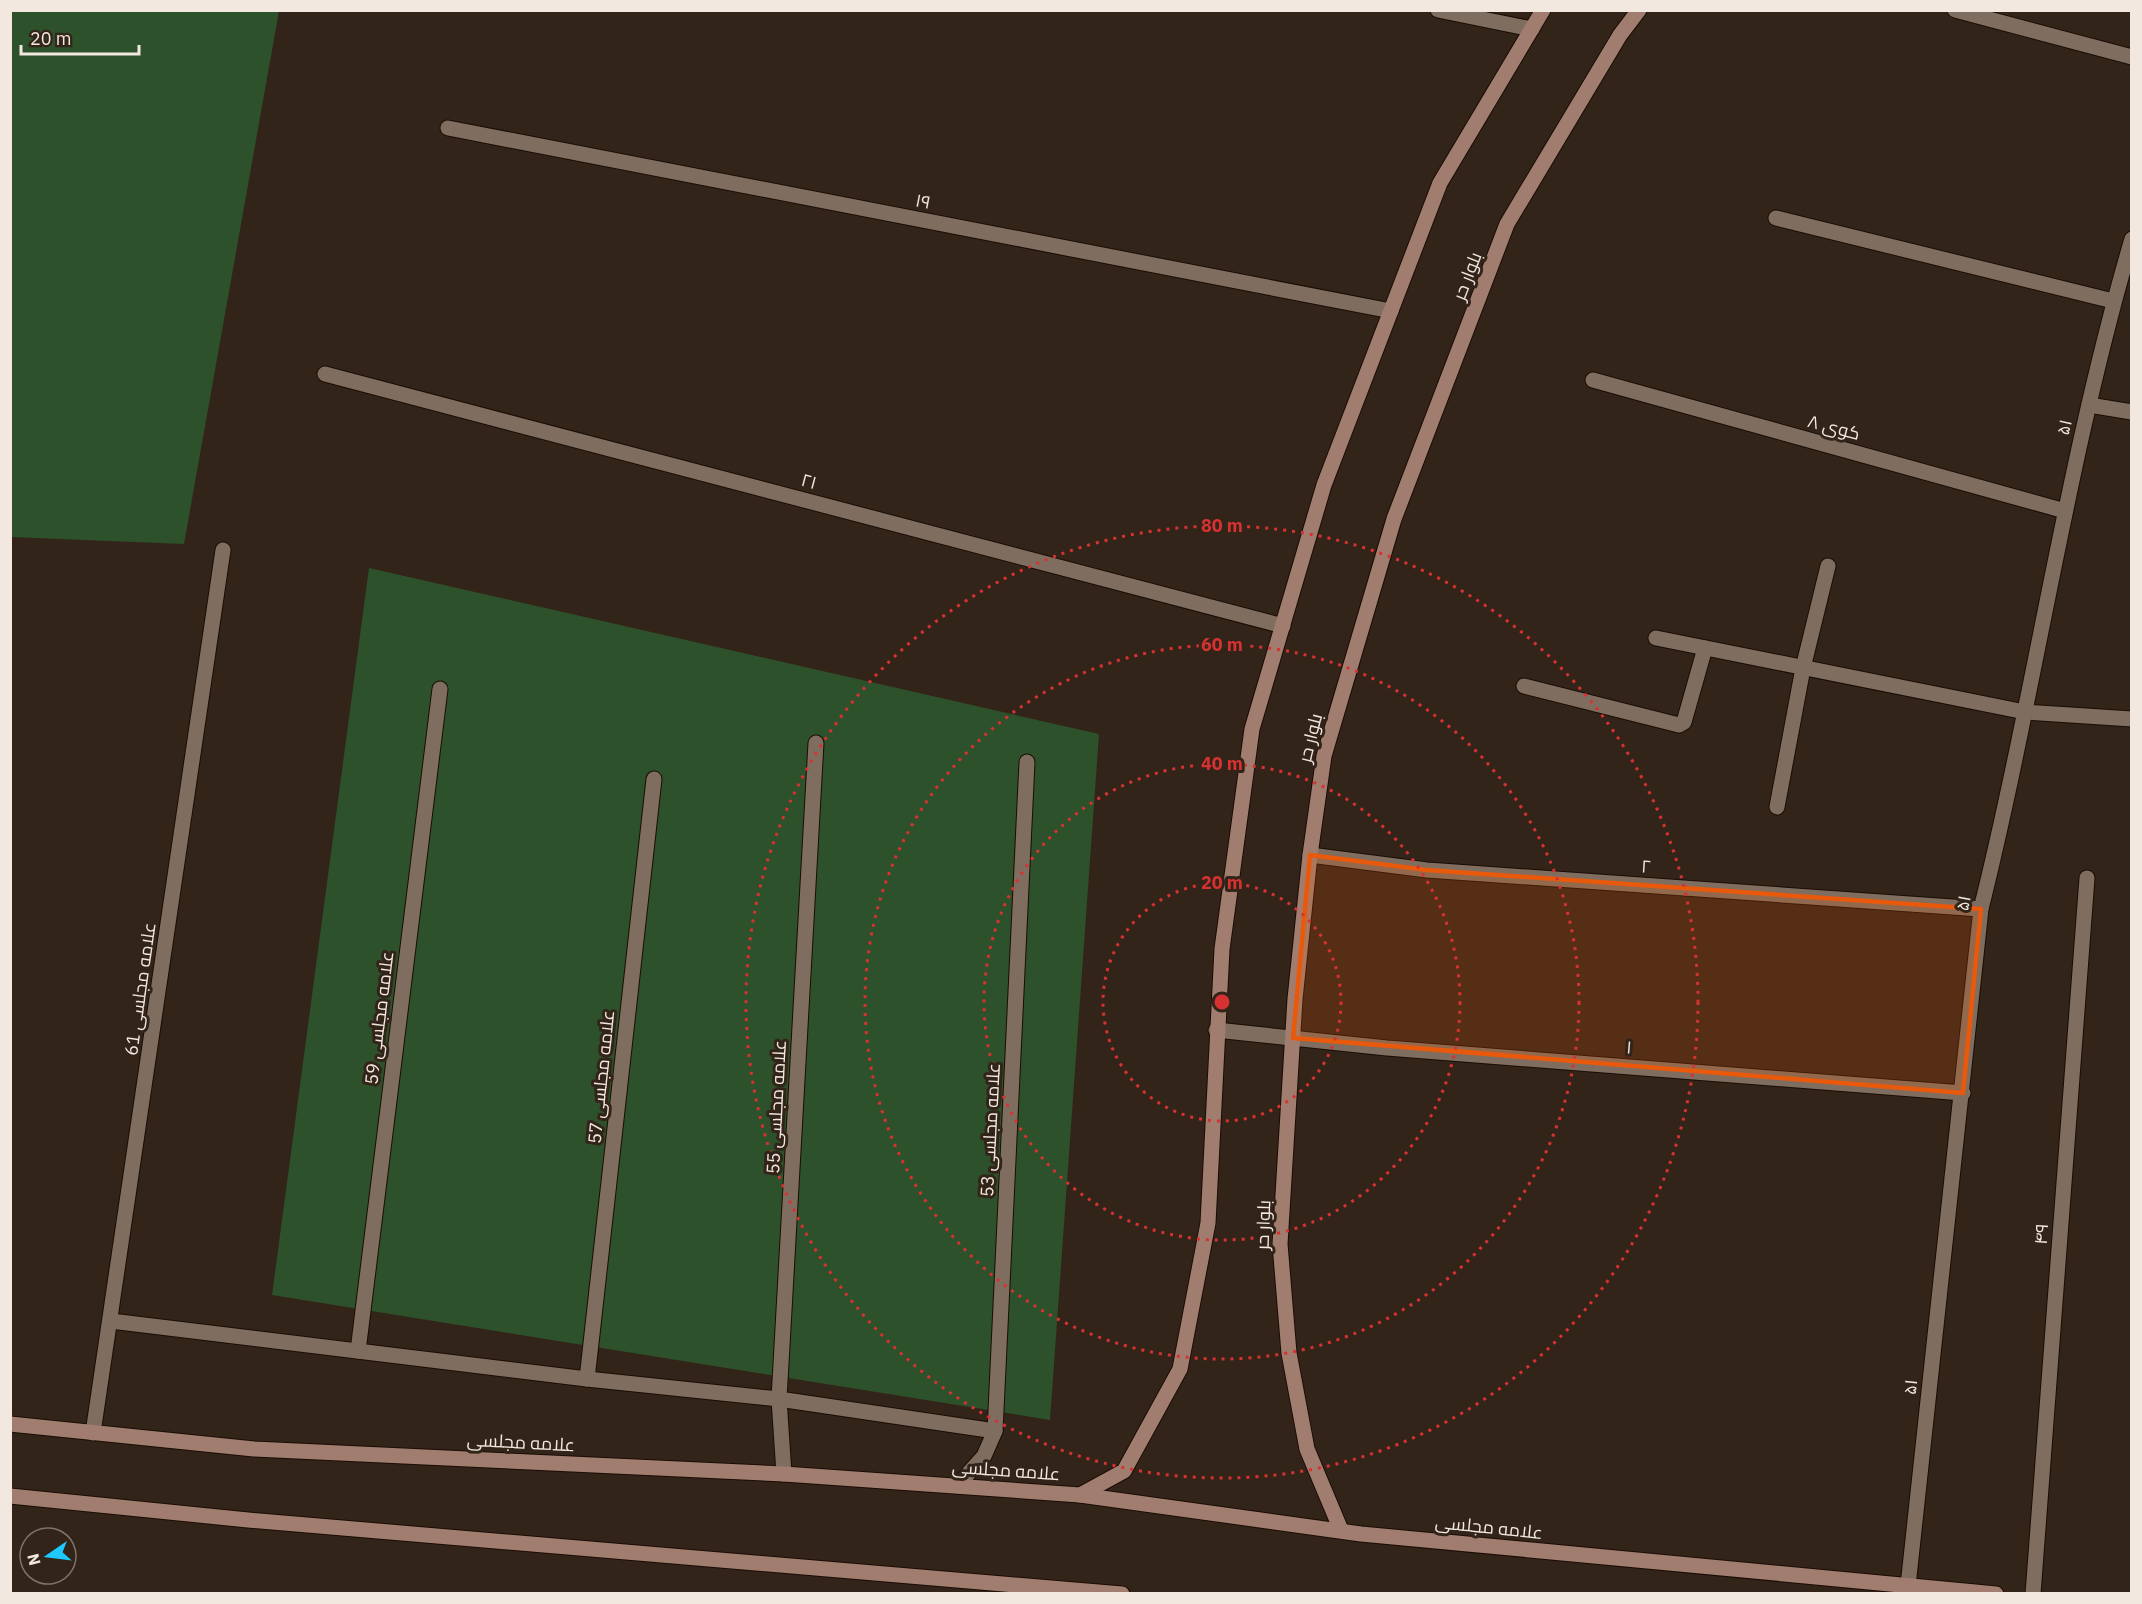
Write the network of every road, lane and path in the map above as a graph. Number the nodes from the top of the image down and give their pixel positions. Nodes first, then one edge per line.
1 (1438, 10) edge
2 (1543, 10) edge
3 (1639, 10) edge
4 (1955, 10) edge
5 (1532, 29) junction
6 (2132, 57) edge
7 (448, 129) dead end
8 (1776, 218) dead end
9 (2132, 239) edge
10 (2113, 301) junction
11 (1391, 311) junction
12 (325, 374) dead end
13 (1593, 380) dead end
14 (2089, 405) junction
15 (2132, 412) edge
16 (2065, 511) junction
17 (223, 550) dead end
18 (1828, 566) dead end
19 (1283, 626) junction
20 (1656, 638) dead end
21 (1705, 648) junction
22 (1803, 668) junction
23 (1524, 686) dead end
24 (440, 689) dead end
25 (2025, 712) junction
26 (2132, 719) edge
27 (816, 743) dead end
28 (1027, 762) dead end
29 (654, 779) dead end
30 (1778, 807) dead end
31 (1310, 855) junction
32 (2087, 878) dead end
33 (1981, 909) junction
34 (1216, 1030) junction
35 (1293, 1038) junction
36 (1962, 1093) junction
37 (111, 1321) junction
38 (358, 1351) junction
39 (587, 1379) junction
40 (778, 1399) junction
41 (10, 1424) edge
42 (995, 1431) junction
43 (93, 1433) junction
44 (784, 1474) junction
45 (957, 1486) junction
46 (1080, 1495) junction
47 (10, 1496) edge
48 (1341, 1530) junction
49 (1908, 1586) junction
50 (1049, 1591) edge
51 (1122, 1593) edge
52 (1996, 1593) edge
53 (2033, 1593) edge

1 - 5 street
2 - 5 main road
3 - 31 main road, بلوار حر
4 - 6 street
5 - 11 main road
7 - 11 street, ۱۹
8 - 10 street
9 - 10 street, ۵۱
10 - 14 street, ۵۱
11 - 19 main road
12 - 19 street, ۲۱
13 - 16 street, کوی ۸
14 - 15 street
14 - 16 street, ۵۱
16 - 25 street, ۵۱
17 - 37 street, علامه مجلسی 61
18 - 22 street
19 - 34 main road
20 - 21 street
21 - 22 street
21 - 23 street
22 - 25 street
22 - 30 street
24 - 38 street, علامه مجلسی 59
25 - 26 street
25 - 33 street, ۵۱
27 - 40 street, علامه مجلسی 55
28 - 42 street, علامه مجلسی 53
29 - 39 street, علامه مجلسی 57
31 - 33 street, ۲
31 - 35 main road, بلوار حر
32 - 53 street, ۴۹
33 - 36 street, ۵۱
34 - 35 street, ۱
34 - 46 main road
35 - 36 street, ۱
35 - 48 main road, بلوار حر
36 - 49 street, ۵۱
37 - 38 street
37 - 43 street, علامه مجلسی 61
38 - 39 street
39 - 40 street
40 - 42 street
40 - 44 street, علامه مجلسی 55
41 - 43 main road, علامه مجلسی
42 - 45 street, علامه مجلسی 53
43 - 44 main road, علامه مجلسی
44 - 45 main road, علامه مجلسی
45 - 46 main road, علامه مجلسی
46 - 48 main road, علامه مجلسی
47 - 50 main road
48 - 49 main road, علامه مجلسی
49 - 52 main road, علامه مجلسی
50 - 51 main road

